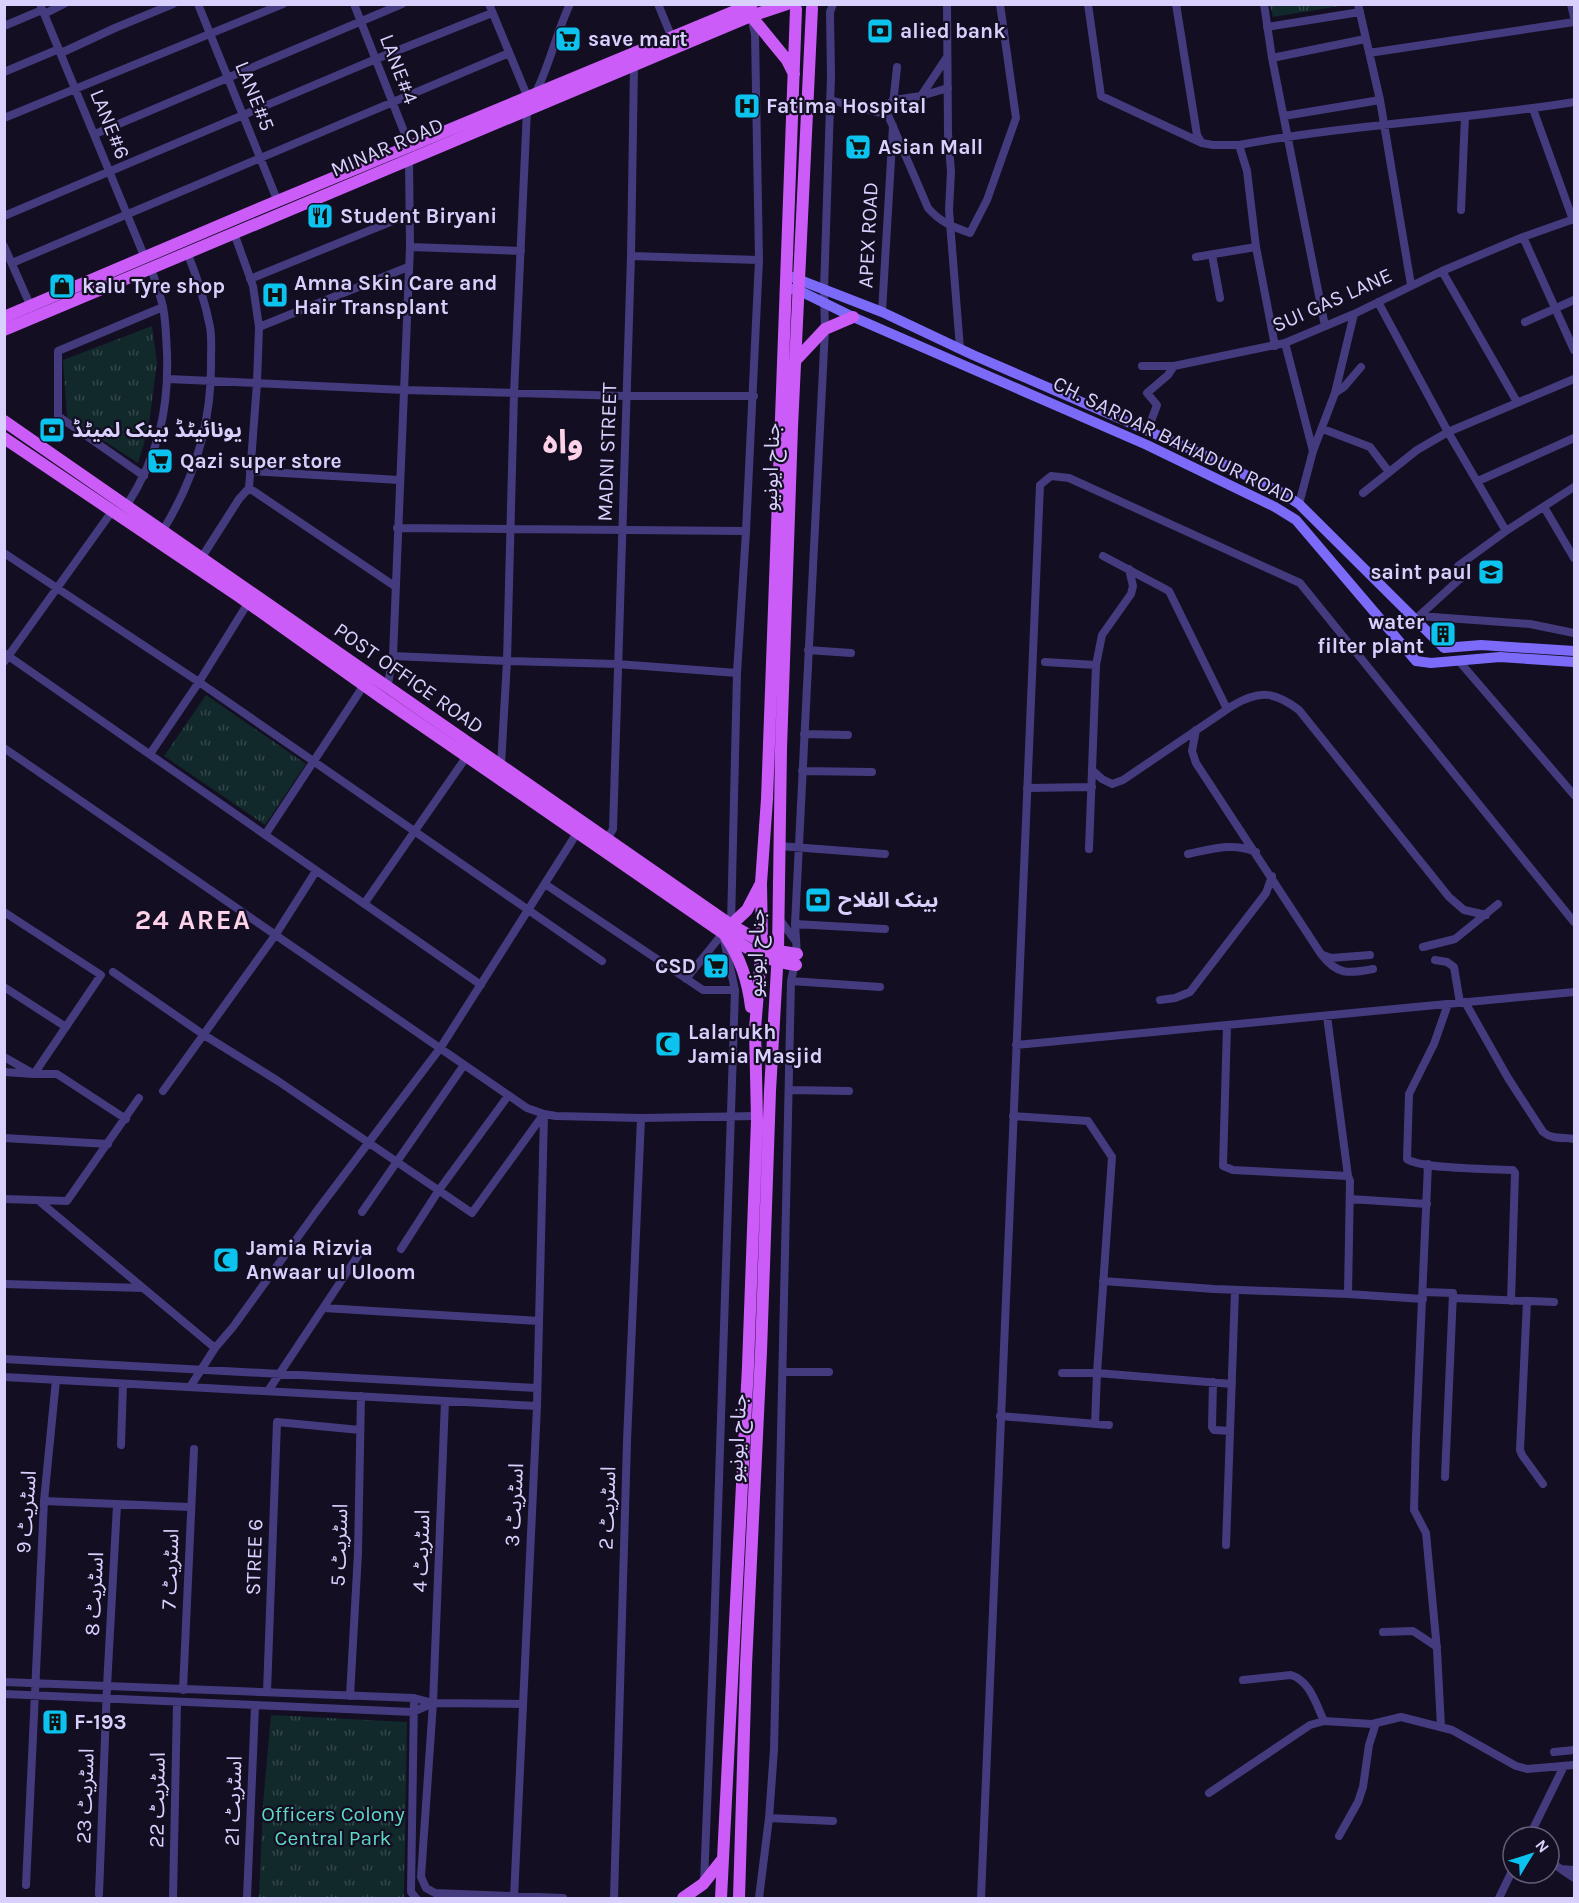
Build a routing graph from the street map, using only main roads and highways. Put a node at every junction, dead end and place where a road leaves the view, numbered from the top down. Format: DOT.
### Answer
graph roads {
  1 [pos="790,6"];
  2 [pos="816,6"];
  3 [pos="752,10"];
  4 [pos="795,75"];
  5 [pos="530,101"];
  6 [pos="410,153"];
  7 [pos="246,221"];
  8 [pos="148,263"];
  9 [pos="792,283"];
  10 [pos="4,317"];
  11 [pos="853,317"];
  12 [pos="4,330"];
  13 [pos="970,360"];
  14 [pos="795,361"];
  15 [pos="4,421"];
  16 [pos="6,444"];
  17 [pos="245,596"];
  18 [pos="1444,648"];
  19 [pos="1575,651"];
  20 [pos="1458,660"];
  21 [pos="1575,662"];
  22 [pos="385,693"];
  23 [pos="604,844"];
  24 [pos="761,883"];
  25 [pos="727,929"];
  26 [pos="762,942"];
  27 [pos="761,957"];
  28 [pos="777,957"];
  29 [pos="796,960"];
  30 [pos="755,1029"];
  31 [pos="723,1859"];
  32 [pos="683,1899"];
  33 [pos="721,1899"];
  34 [pos="739,1899"];
  1 -- 2 [label="main road, MINAR ROAD"];
  1 -- 3 [label="main road, MINAR ROAD"];
  1 -- 4 [label="main road, جناح ایونیو"];
  2 -- 9 [label="main road, جناح ایونیو"];
  3 -- 4 [label="main road"];
  3 -- 5 [label="main road, MINAR ROAD"];
  3 -- 5 [label="main road, MINAR ROAD"];
  4 -- 9 [label="main road, جناح ایونیو"];
  5 -- 6 [label="main road, MINAR ROAD"];
  6 -- 7 [label="main road, MINAR ROAD"];
  6 -- 7 [label="main road, MINAR ROAD"];
  7 -- 8 [label="main road, MINAR ROAD"];
  7 -- 8 [label="main road, MINAR ROAD"];
  8 -- 10 [label="main road, MINAR ROAD"];
  8 -- 12 [label="main road, MINAR ROAD"];
  9 -- 11 [label="main road, CH. SARDAR BAHADUR ROAD"];
  9 -- 13 [label="main road, CH. SARDAR BAHADUR ROAD"];
  9 -- 14 [label="main road, جناح ایونیو"];
  9 -- 24 [label="main road, جناح ایونیو"];
  11 -- 13 [label="main road, CH. SARDAR BAHADUR ROAD"];
  11 -- 14 [label="main road"];
  13 -- 18 [label="main road, CH. SARDAR BAHADUR ROAD"];
  13 -- 20 [label="main road, CH. SARDAR BAHADUR ROAD"];
  14 -- 28 [label="main road, جناح ایونیو"];
  15 -- 17 [label="main road, POST OFFICE ROAD"];
  16 -- 17 [label="main road, POST OFFICE ROAD"];
  17 -- 22 [label="main road, POST OFFICE ROAD"];
  17 -- 22 [label="main road, POST OFFICE ROAD"];
  18 -- 19 [label="main road"];
  18 -- 20 [label="main road, CH. SARDAR BAHADUR ROAD"];
  20 -- 21 [label="main road, CH. SARDAR BAHADUR ROAD"];
  22 -- 23 [label="main road, POST OFFICE ROAD"];
  22 -- 23 [label="main road, POST OFFICE ROAD"];
  23 -- 25 [label="main road, POST OFFICE ROAD"];
  24 -- 25 [label="main road"];
  24 -- 26 [label="main road, جناح ایونیو"];
  25 -- 26 [label="main road, POST OFFICE ROAD"];
  25 -- 27 [label="main road, POST OFFICE ROAD"];
  25 -- 30 [label="main road"];
  26 -- 27 [label="main road, جناح ایونیو"];
  26 -- 28 [label="main road, POST OFFICE ROAD"];
  27 -- 28 [label="main road, POST OFFICE ROAD"];
  27 -- 30 [label="main road, جناح ایونیو"];
  28 -- 29 [label="main road, POST OFFICE ROAD"];
  28 -- 34 [label="main road, جناح ایونیو"];
  30 -- 31 [label="main road, جناح ایونیو"];
  31 -- 32 [label="main road"];
  31 -- 33 [label="main road, جناح ایونیو"];
}
